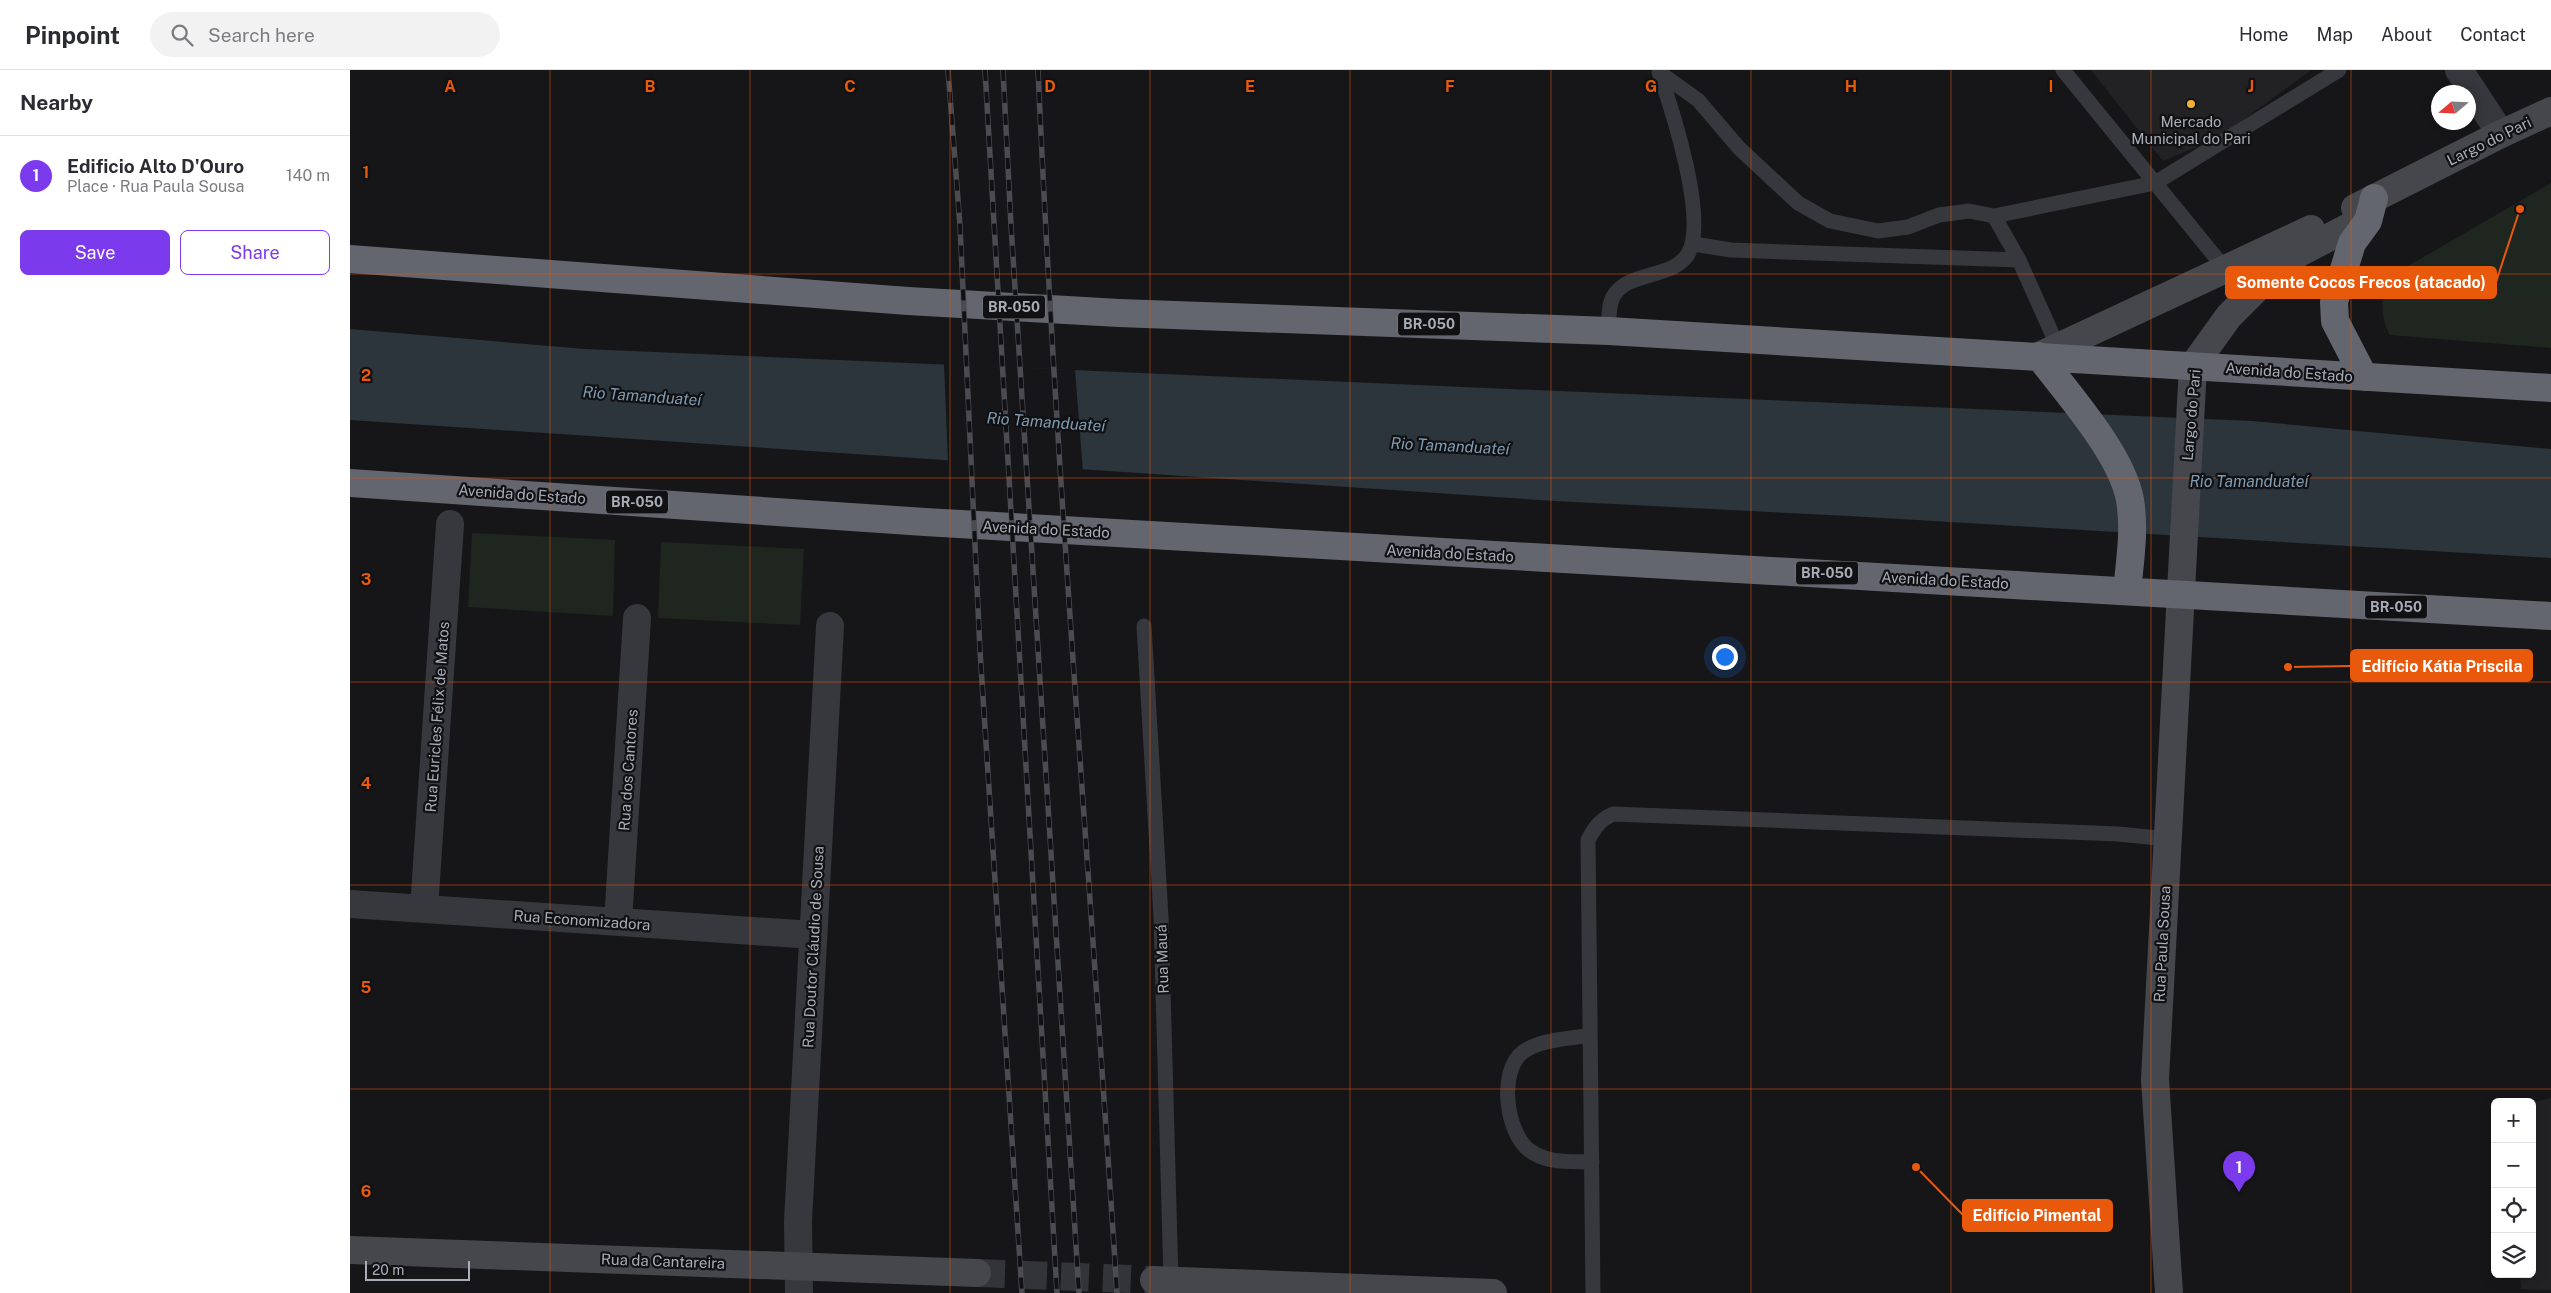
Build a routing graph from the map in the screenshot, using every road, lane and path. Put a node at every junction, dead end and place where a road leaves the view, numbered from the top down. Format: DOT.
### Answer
graph roads {
  1 [pos="2063,70"];
  2 [pos="2339,70"];
  3 [pos="2459,70"];
  4 [pos="1659,72"];
  5 [pos="2551,111"];
  6 [pos="2501,134"];
  7 [pos="2155,183"];
  8 [pos="2374,198"];
  9 [pos="1994,216"];
  10 [pos="1692,244"];
  11 [pos="350,259"];
  12 [pos="2018,260"];
  13 [pos="2226,270"];
  14 [pos="1609,331"];
  15 [pos="2048,352"];
  16 [pos="2193,366"];
  17 [pos="2364,377"];
  18 [pos="2551,388"];
  19 [pos="350,483"];
  20 [pos="450,524"];
  21 [pos="2129,578"];
  22 [pos="2180,594"];
  23 [pos="2551,616"];
  24 [pos="637,618"];
  25 [pos="830,626"];
  26 [pos="1144,626"];
  27 [pos="2168,839"];
  28 [pos="350,904"];
  29 [pos="424,909"];
  30 [pos="618,922"];
  31 [pos="813,935"];
  32 [pos="1590,1035"];
  33 [pos="1592,1162"];
  34 [pos="350,1250"];
  35 [pos="977,1273"];
  36 [pos="799,1280"];
  37 [pos="1166,1284"];
  38 [pos="1493,1293"];
  39 [pos="1593,1293"];
  40 [pos="2169,1293"];
  1 -- 7 [label="lane"];
  2 -- 7 [label="lane"];
  3 -- 6 [label="street"];
  4 -- 9 [label="lane"];
  4 -- 10 [label="lane"];
  5 -- 6 [label="street, Largo do Pari"];
  6 -- 8 [label="street, Largo do Pari"];
  7 -- 9 [label="lane"];
  7 -- 13 [label="lane"];
  8 -- 13 [label="street, Largo do Pari"];
  8 -- 16 [label="street, Largo do Pari"];
  8 -- 17 [label="highway"];
  9 -- 12 [label="lane"];
  10 -- 12 [label="lane"];
  10 -- 14 [label="lane"];
  11 -- 14 [label="highway, Avenida do Estado / BR-050"];
  12 -- 15 [label="lane"];
  13 -- 15 [label="street, Largo do Pari"];
  14 -- 15 [label="highway, Avenida do Estado / BR-050"];
  15 -- 16 [label="highway, Avenida do Estado / BR-050"];
  15 -- 21 [label="highway"];
  16 -- 17 [label="highway, Avenida do Estado / BR-050"];
  16 -- 22 [label="street, Largo do Pari"];
  17 -- 18 [label="highway, Avenida do Estado / BR-050"];
  19 -- 21 [label="highway, Avenida do Estado / BR-050"];
  20 -- 29 [label="street, Rua Euricles Félix de Matos"];
  21 -- 22 [label="highway, Avenida do Estado / BR-050"];
  22 -- 23 [label="highway, Avenida do Estado / BR-050"];
  22 -- 27 [label="street, Rua Paula Sousa"];
  24 -- 30 [label="street, Rua dos Cantores"];
  25 -- 31 [label="street, Rua Doutor Cláudio de Sousa"];
  26 -- 37 [label="lane, Rua Mauá"];
  27 -- 32 [label="lane"];
  27 -- 40 [label="street, Rua Paula Sousa"];
  28 -- 29 [label="street, Rua Economizadora"];
  29 -- 30 [label="street, Rua Economizadora"];
  30 -- 31 [label="street, Rua Economizadora"];
  31 -- 36 [label="street, Rua Doutor Cláudio de Sousa"];
  32 -- 33 [label="lane"];
  32 -- 33 [label="lane"];
  33 -- 39 [label="lane"];
  34 -- 36 [label="street, Rua da Cantareira"];
  35 -- 36 [label="street, Rua da Cantareira"];
  37 -- 38 [label="street"];
}
